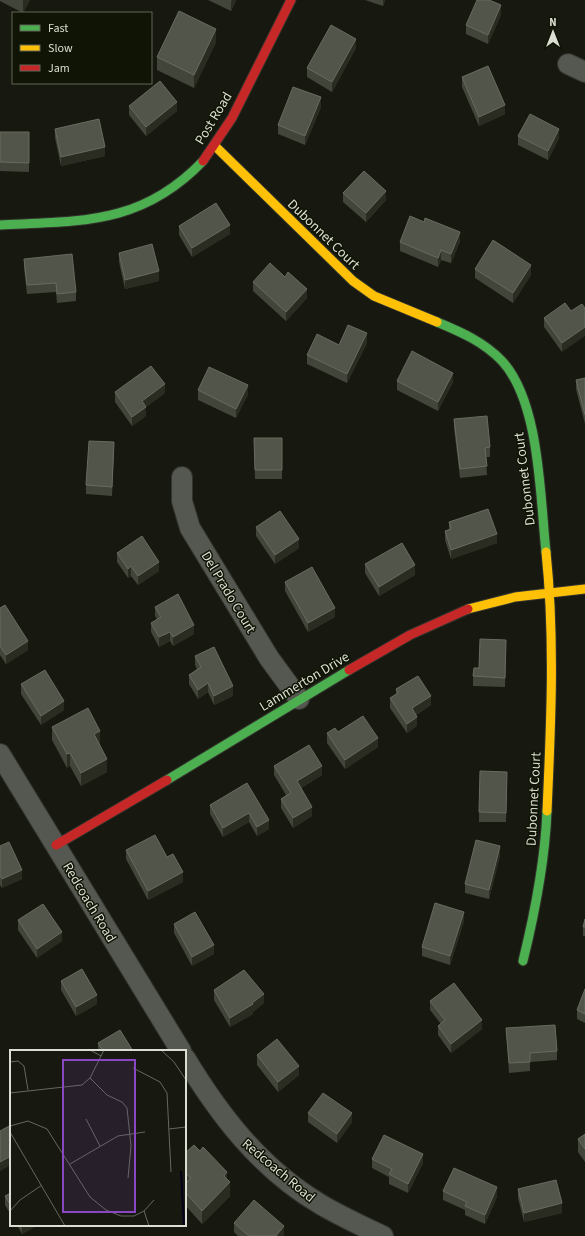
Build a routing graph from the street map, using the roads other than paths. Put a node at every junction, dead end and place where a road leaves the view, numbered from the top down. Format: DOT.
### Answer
graph roads {
  1 [pos="291,0"];
  2 [pos="215,146"];
  3 [pos="0,225"];
  4 [pos="182,477"];
  5 [pos="585,589"];
  6 [pos="550,592"];
  7 [pos="299,699"];
  8 [pos="0,754"];
  9 [pos="56,845"];
  10 [pos="523,961"];
  11 [pos="180,1050"];
  12 [pos="186,1060"];
  13 [pos="383,1236"];
  1 -- 2 [label="street, Post Road"];
  2 -- 3 [label="street, Post Road"];
  2 -- 6 [label="street, Dubonnet Court"];
  4 -- 7 [label="street, Del Prado Court"];
  5 -- 6 [label="street, Lammerton Drive"];
  6 -- 7 [label="street, Lammerton Drive"];
  6 -- 10 [label="street, Dubonnet Court"];
  7 -- 9 [label="street, Lammerton Drive"];
  8 -- 9 [label="street, Redcoach Road"];
  9 -- 11 [label="street, Redcoach Road"];
  12 -- 13 [label="street, Redcoach Road"];
}
